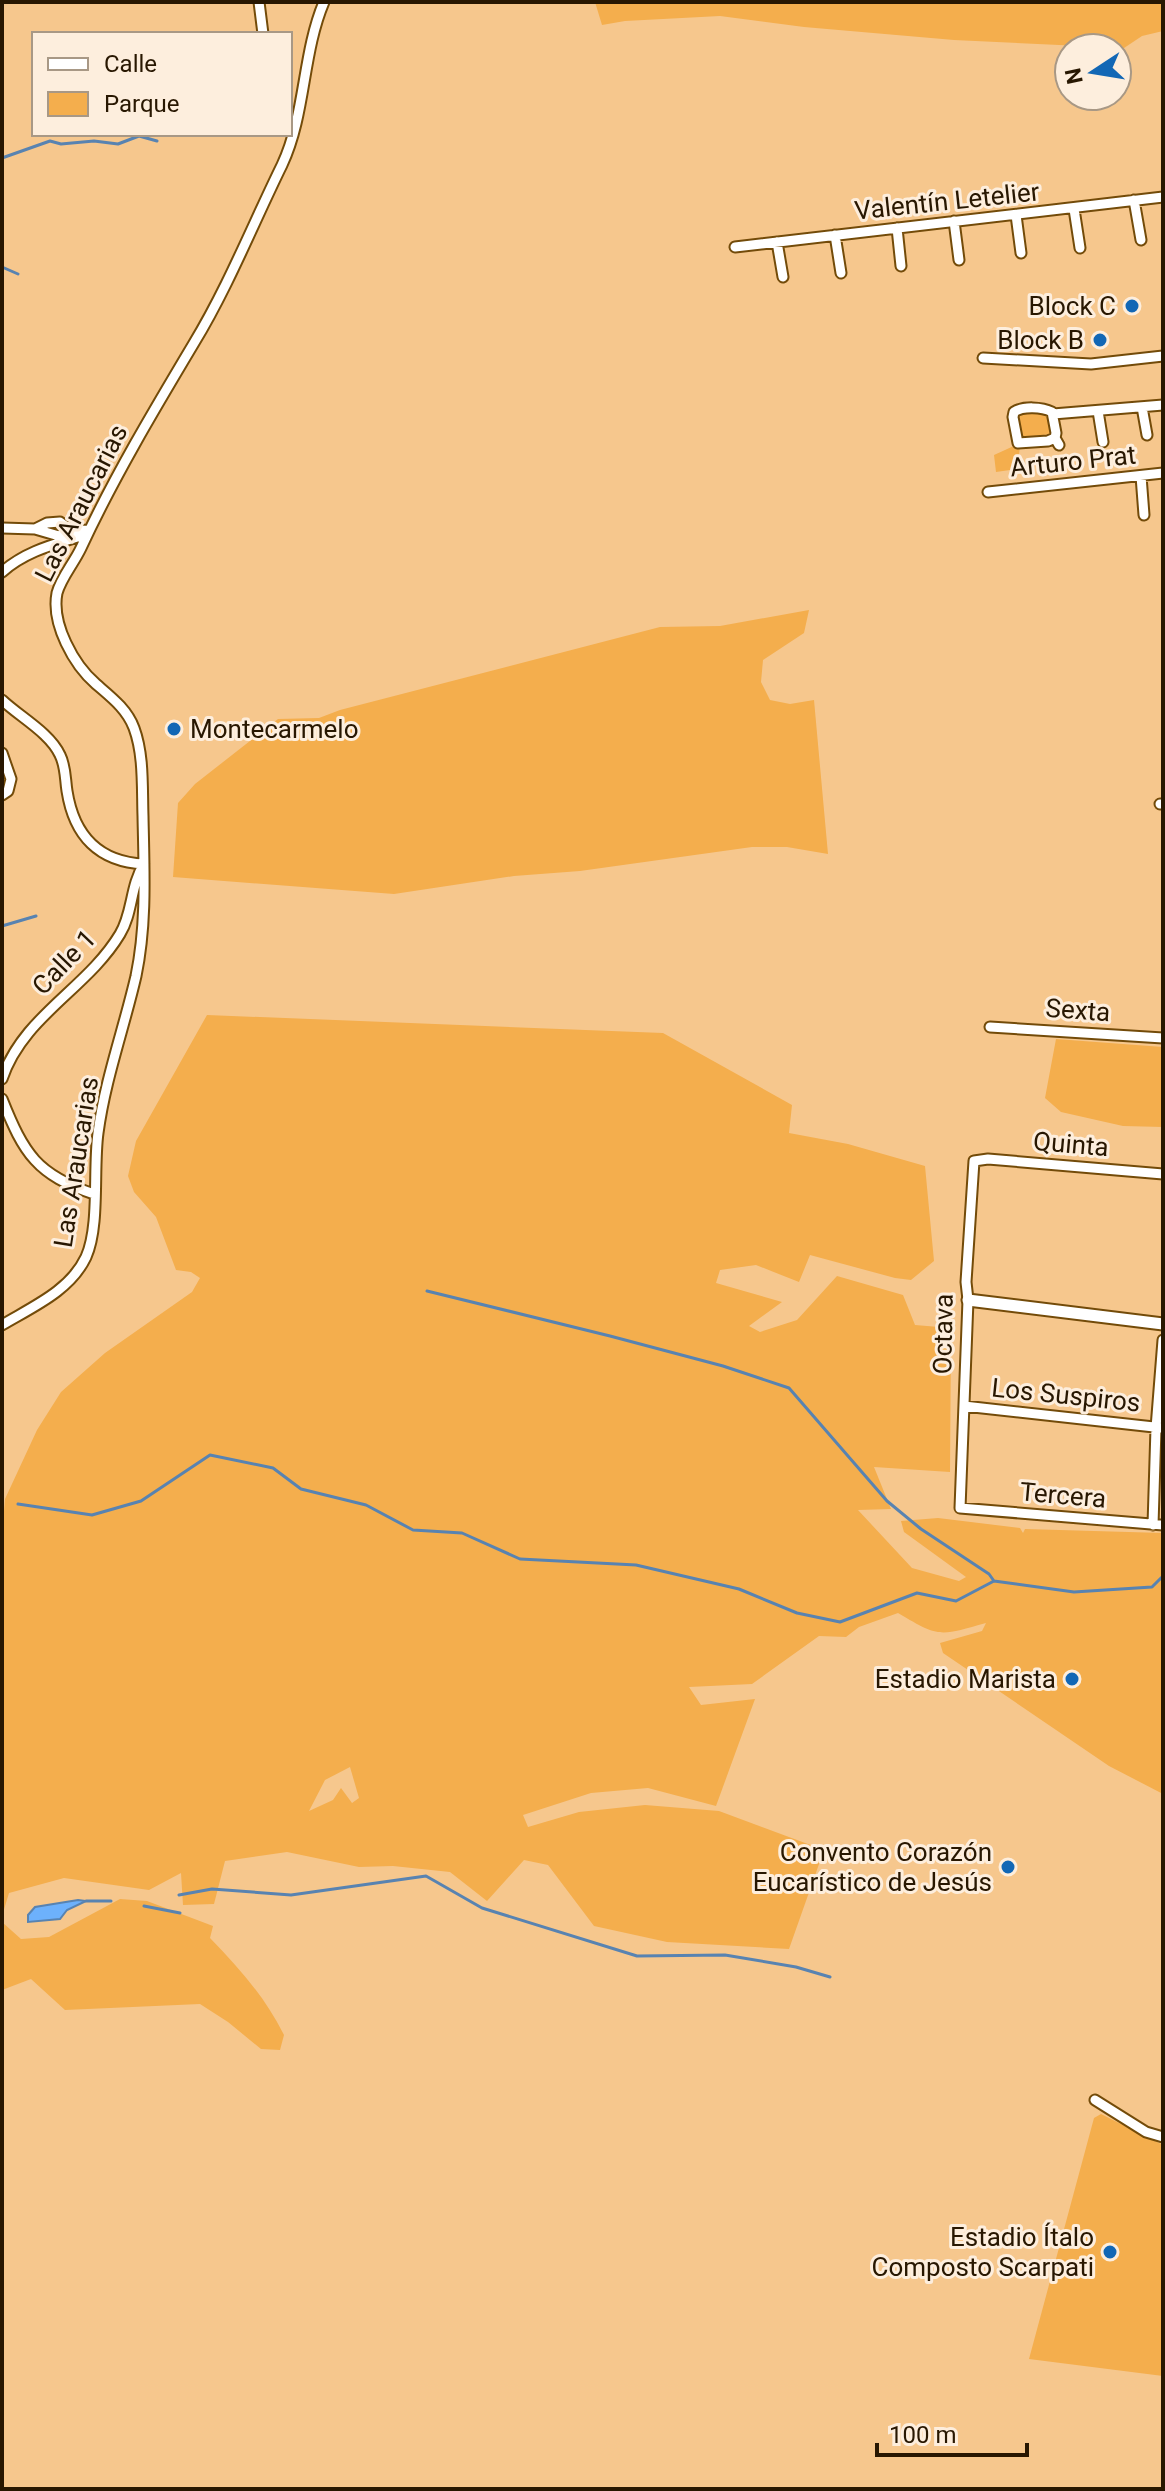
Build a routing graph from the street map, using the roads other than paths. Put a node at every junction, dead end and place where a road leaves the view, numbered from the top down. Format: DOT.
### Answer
graph roads {
  1 [pos="259,2"];
  2 [pos="324,2"];
  3 [pos="263,32"];
  4 [pos="292,122"];
  5 [pos="289,136"];
  6 [pos="1163,197"];
  7 [pos="1134,200"];
  8 [pos="1074,209"];
  9 [pos="1016,215"];
  10 [pos="954,221"];
  11 [pos="897,228"];
  12 [pos="835,235"];
  13 [pos="1141,240"];
  14 [pos="777,242"];
  15 [pos="735,247"];
  16 [pos="1080,248"];
  17 [pos="1021,253"];
  18 [pos="959,260"];
  19 [pos="901,266"];
  20 [pos="841,273"];
  21 [pos="783,277"];
  22 [pos="1163,356"];
  23 [pos="983,358"];
  24 [pos="1163,405"];
  25 [pos="1142,407"];
  26 [pos="1098,411"];
  27 [pos="1053,414"];
  28 [pos="1147,435"];
  29 [pos="1103,442"];
  30 [pos="1163,473"];
  31 [pos="1141,476"];
  32 [pos="988,492"];
  33 [pos="1144,515"];
  34 [pos="2,528"];
  35 [pos="88,532"];
  36 [pos="2,572"];
  37 [pos="2,700"];
  38 [pos="2,753"];
  39 [pos="2,795"];
  40 [pos="144,864"];
  41 [pos="990,1027"];
  42 [pos="1163,1038"];
  43 [pos="2,1079"];
  44 [pos="2,1099"];
  45 [pos="974,1161"];
  46 [pos="1163,1174"];
  47 [pos="94,1194"];
  48 [pos="968,1300"];
  49 [pos="1163,1324"];
  50 [pos="2,1325"];
  51 [pos="1163,1340"];
  52 [pos="964,1406"];
  53 [pos="1160,1428"];
  54 [pos="960,1508"];
  55 [pos="1158,1525"];
  56 [pos="1095,2100"];
  57 [pos="1163,2137"];
  1 -- 3 [label="street"];
  2 -- 4 [label="street, Las Araucarias"];
  5 -- 35 [label="street, Las Araucarias"];
  6 -- 7 [label="street, Valentín Letelier"];
  7 -- 8 [label="street, Valentín Letelier"];
  7 -- 13 [label="street"];
  8 -- 9 [label="street, Valentín Letelier"];
  8 -- 16 [label="street"];
  9 -- 10 [label="street, Valentín Letelier"];
  9 -- 17 [label="street"];
  10 -- 11 [label="street, Valentín Letelier"];
  10 -- 18 [label="street"];
  11 -- 12 [label="street, Valentín Letelier"];
  11 -- 19 [label="street"];
  12 -- 14 [label="street, Valentín Letelier"];
  12 -- 20 [label="street"];
  14 -- 15 [label="street, Valentín Letelier"];
  14 -- 21 [label="street"];
  22 -- 23 [label="street"];
  24 -- 25 [label="street"];
  25 -- 26 [label="street"];
  25 -- 28 [label="street"];
  26 -- 27 [label="street"];
  26 -- 29 [label="street"];
  27 -- 27 [label="street"];
  30 -- 31 [label="street, Arturo Prat"];
  31 -- 32 [label="street, Arturo Prat"];
  31 -- 33 [label="street"];
  34 -- 35 [label="street"];
  35 -- 36 [label="street"];
  35 -- 40 [label="street, Las Araucarias"];
  37 -- 40 [label="street"];
  38 -- 39 [label="street"];
  40 -- 43 [label="street, Calle 1"];
  40 -- 47 [label="street, Las Araucarias"];
  41 -- 42 [label="street, Sexta"];
  44 -- 47 [label="street"];
  45 -- 46 [label="street, Quinta"];
  45 -- 48 [label="street, Octava"];
  47 -- 50 [label="street, Las Araucarias"];
  48 -- 49 [label="street"];
  48 -- 52 [label="street, Octava"];
  51 -- 53 [label="street"];
  52 -- 53 [label="street, Los Suspiros"];
  52 -- 54 [label="street, Octava"];
  53 -- 55 [label="street"];
  54 -- 55 [label="street, Tercera"];
  56 -- 57 [label="street"];
}
